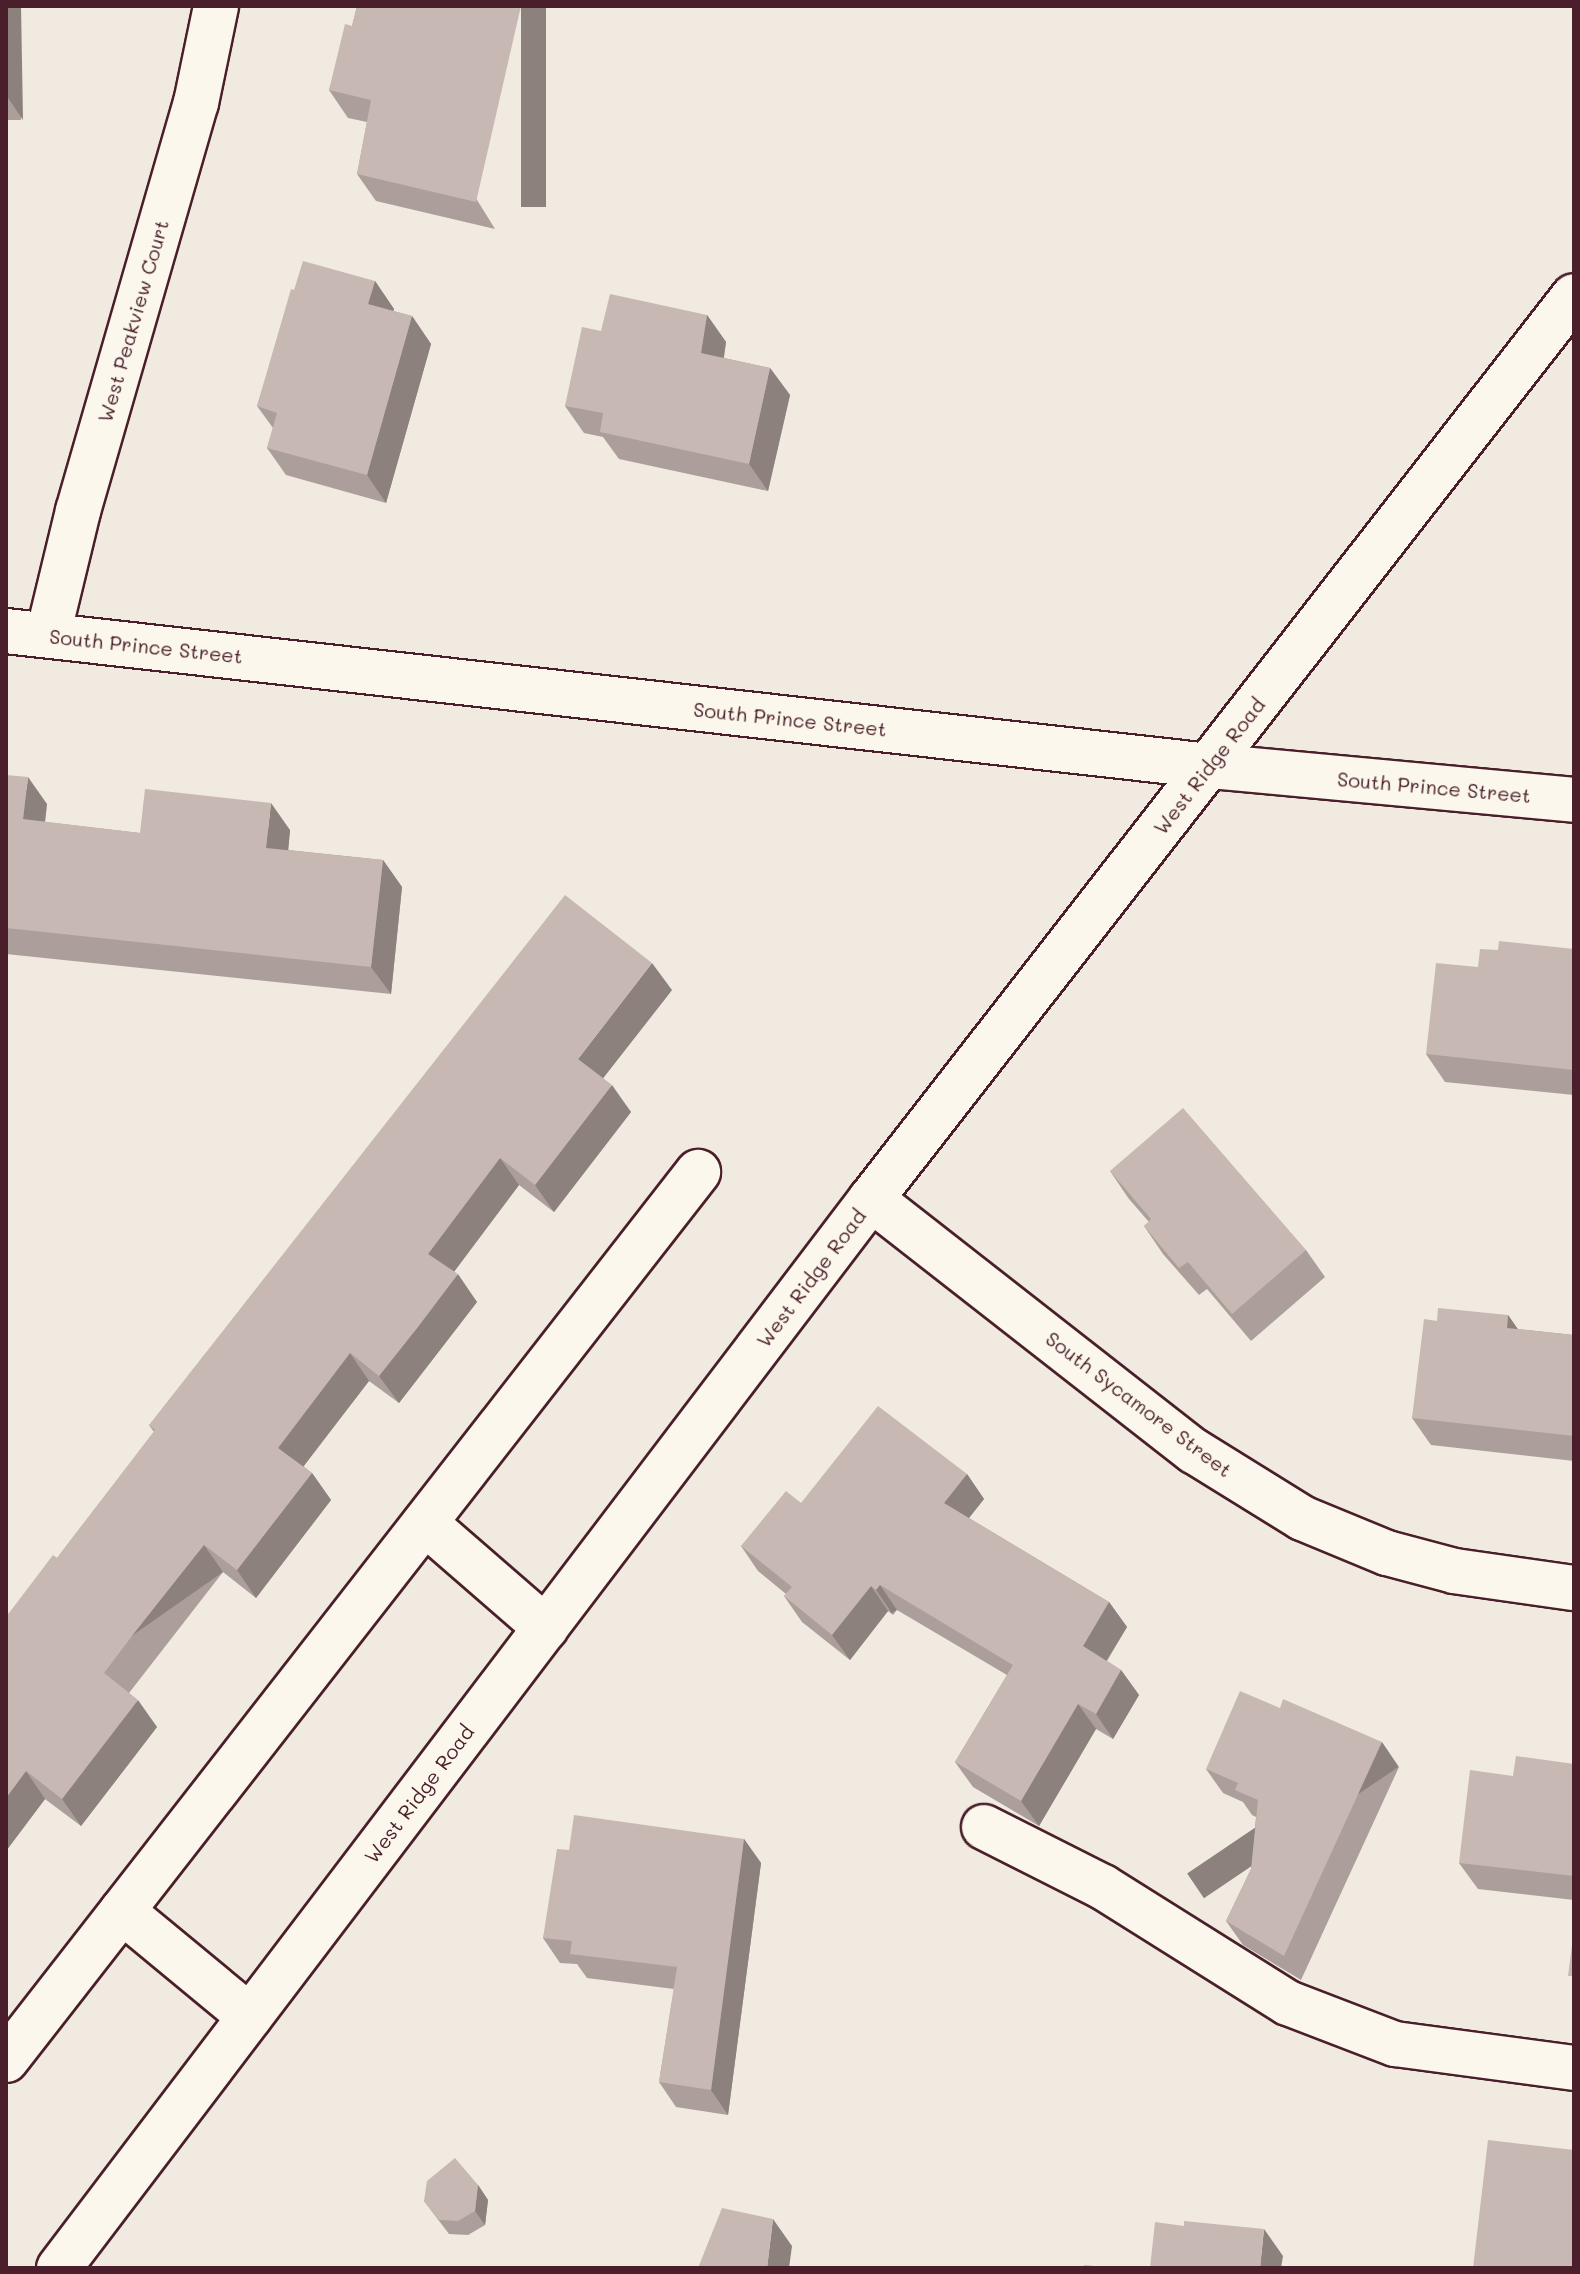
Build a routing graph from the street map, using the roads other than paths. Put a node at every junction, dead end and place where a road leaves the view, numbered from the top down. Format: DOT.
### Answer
graph roads {
  1 [pos="216,6"];
  2 [pos="1574,296"];
  3 [pos="27,633"];
  4 [pos="1209,766"];
  5 [pos="1574,800"];
  6 [pos="698,1172"];
  7 [pos="871,1199"];
  8 [pos="425,1523"];
  9 [pos="1574,1588"];
  10 [pos="546,1628"];
  11 [pos="984,1827"];
  12 [pos="122,1911"];
  13 [pos="250,2017"];
  14 [pos="6,2060"];
  15 [pos="1574,2068"];
  16 [pos="59,2268"];
  1 -- 3 [label="street, West Peakview Court"];
  2 -- 4 [label="street, West Ridge Road"];
  3 -- 4 [label="street, South Prince Street"];
  4 -- 5 [label="street, South Prince Street"];
  4 -- 7 [label="street, West Ridge Road"];
  6 -- 8 [label="street"];
  7 -- 9 [label="street, South Sycamore Street"];
  7 -- 10 [label="street, West Ridge Road"];
  8 -- 10 [label="street"];
  8 -- 12 [label="street"];
  10 -- 13 [label="street, West Ridge Road"];
  11 -- 15 [label="street"];
  12 -- 13 [label="street"];
  12 -- 14 [label="street"];
  13 -- 16 [label="street, West Ridge Road"];
}
